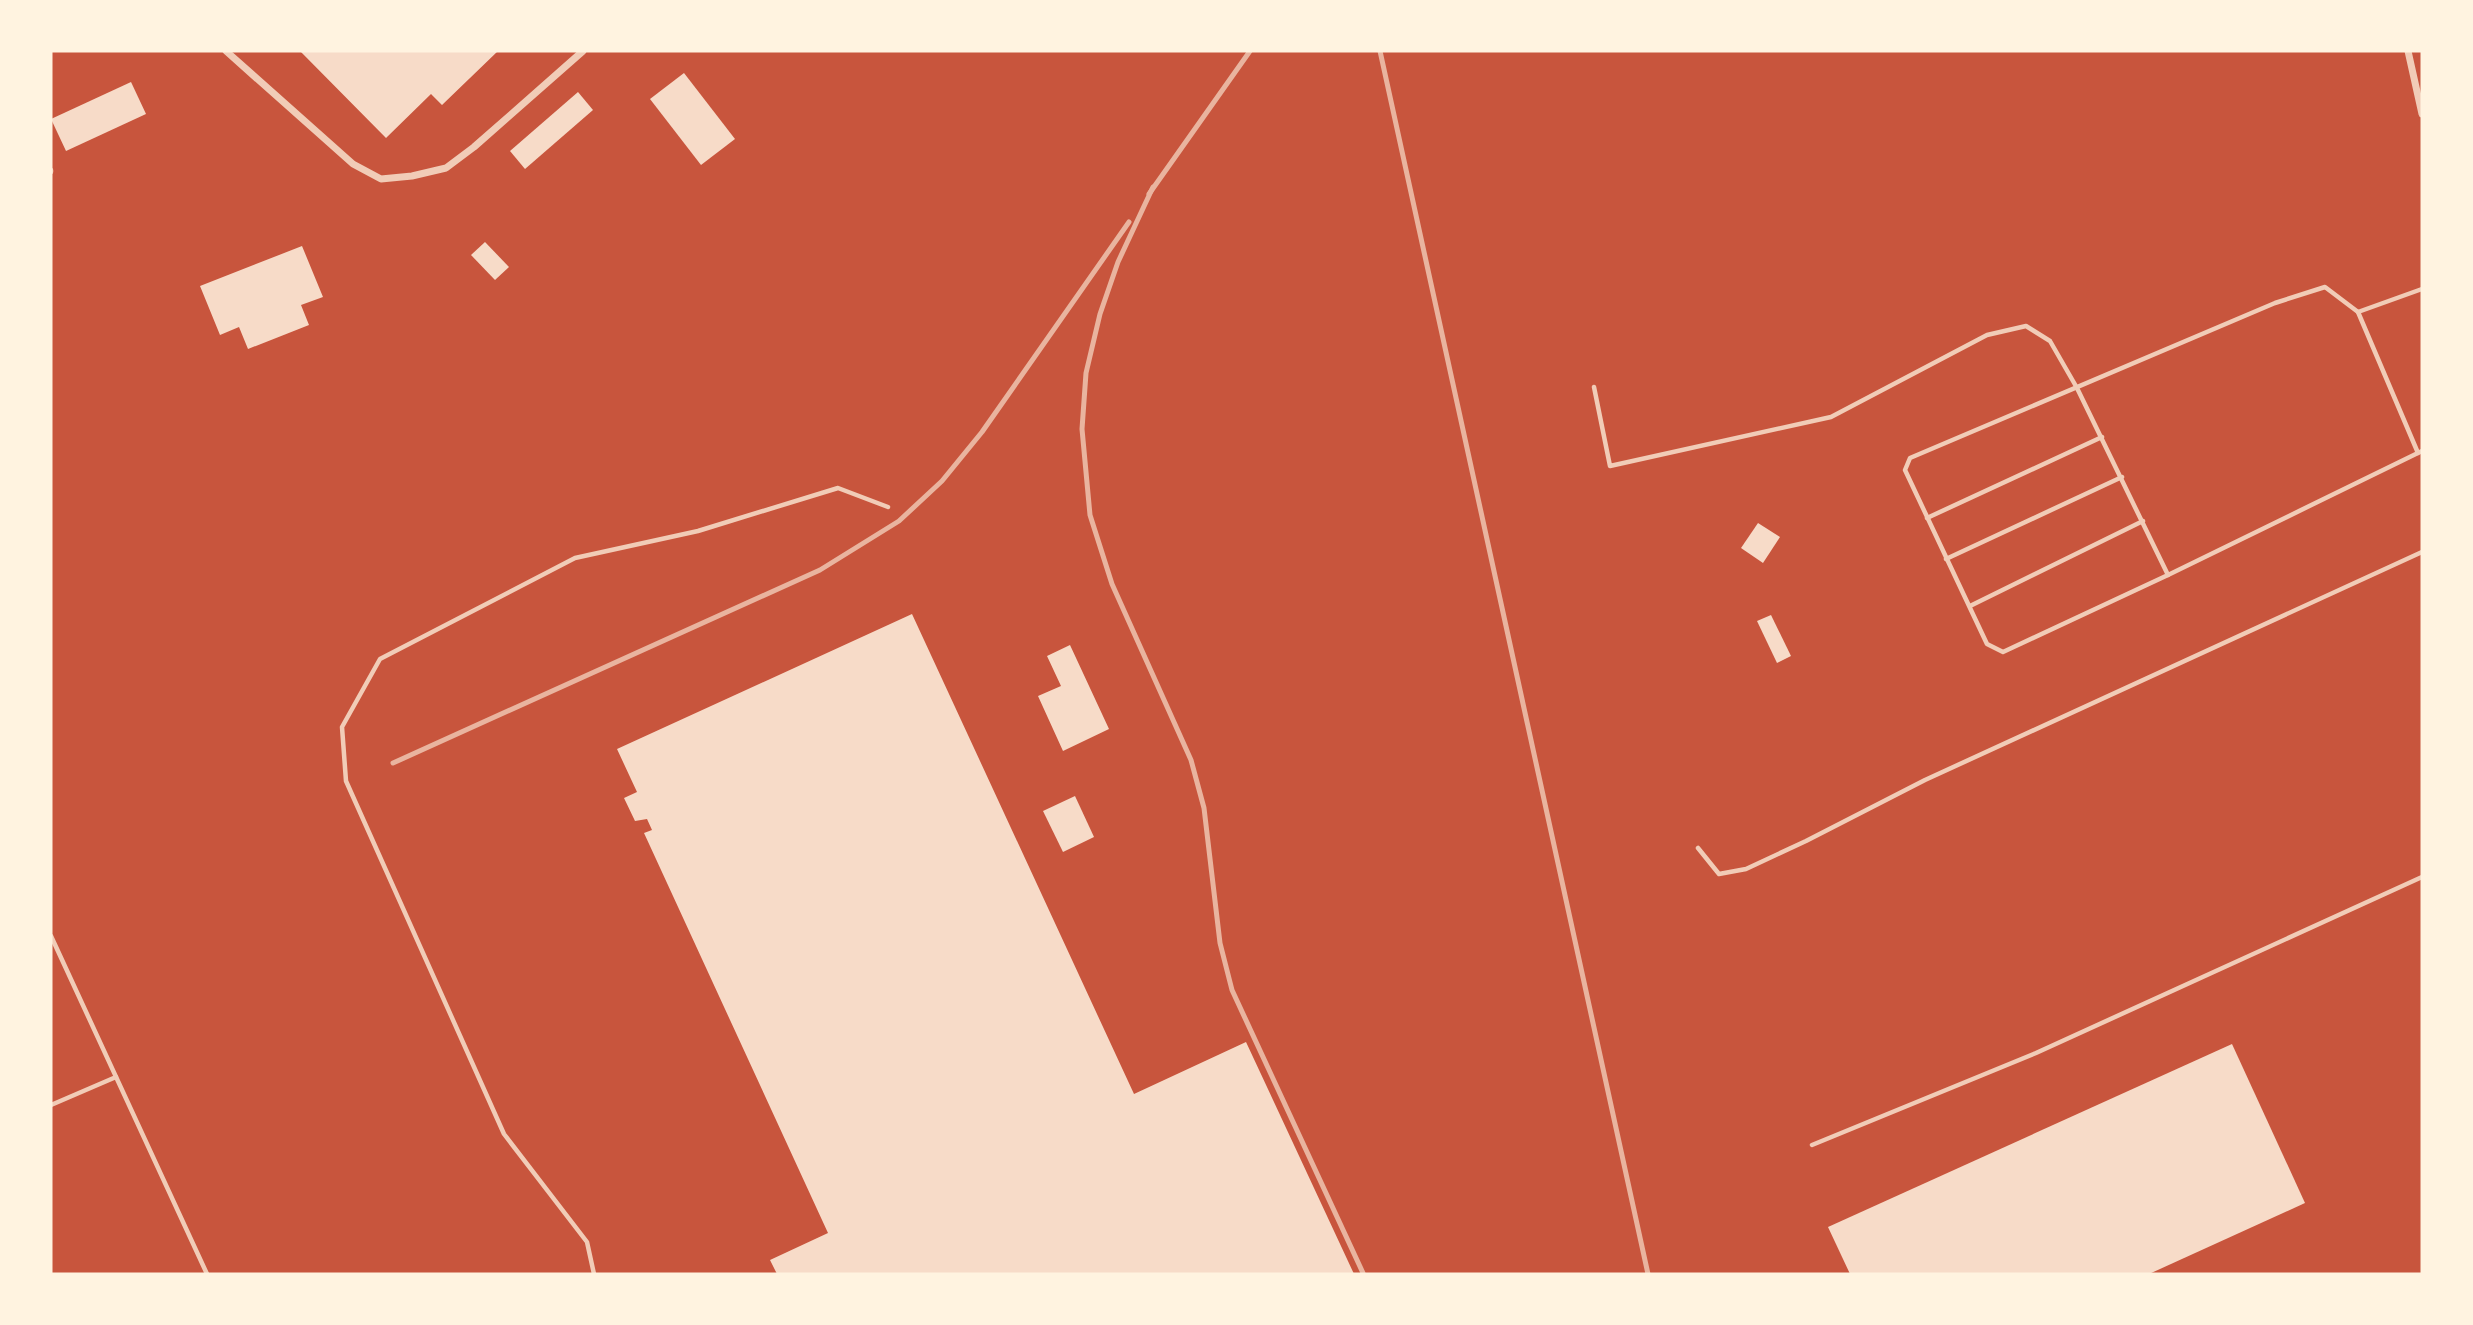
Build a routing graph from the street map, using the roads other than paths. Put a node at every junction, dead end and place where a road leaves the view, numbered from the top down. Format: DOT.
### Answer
graph roads {
  1 [pos="226,51"];
  2 [pos="583,51"];
  3 [pos="2408,51"];
  4 [pos="2422,114"];
  5 [pos="2422,289"];
  6 [pos="2358,312"];
  7 [pos="1594,387"];
  8 [pos="2077,388"];
  9 [pos="2102,437"];
  10 [pos="2420,452"];
  11 [pos="2122,477"];
  12 [pos="888,507"];
  13 [pos="1927,518"];
  14 [pos="2143,521"];
  15 [pos="2422,552"];
  16 [pos="1946,559"];
  17 [pos="2168,575"];
  18 [pos="1970,606"];
  19 [pos="1698,848"];
  20 [pos="2422,877"];
  21 [pos="51,936"];
  22 [pos="116,1077"];
  23 [pos="51,1105"];
  24 [pos="1812,1145"];
  25 [pos="207,1274"];
  26 [pos="594,1274"];
  1 -- 2 [label="street"];
  3 -- 4 [label="street"];
  5 -- 6 [label="lane"];
  6 -- 8 [label="lane"];
  6 -- 10 [label="lane"];
  7 -- 8 [label="lane"];
  8 -- 9 [label="lane"];
  8 -- 13 [label="lane"];
  9 -- 11 [label="lane"];
  9 -- 13 [label="lane"];
  10 -- 17 [label="lane"];
  11 -- 14 [label="lane"];
  11 -- 16 [label="lane"];
  12 -- 26 [label="lane"];
  13 -- 16 [label="lane"];
  14 -- 17 [label="lane"];
  14 -- 18 [label="lane"];
  15 -- 19 [label="lane"];
  16 -- 18 [label="lane"];
  17 -- 18 [label="lane"];
  20 -- 24 [label="lane"];
  21 -- 22 [label="lane"];
  22 -- 23 [label="lane"];
  22 -- 25 [label="lane"];
}
